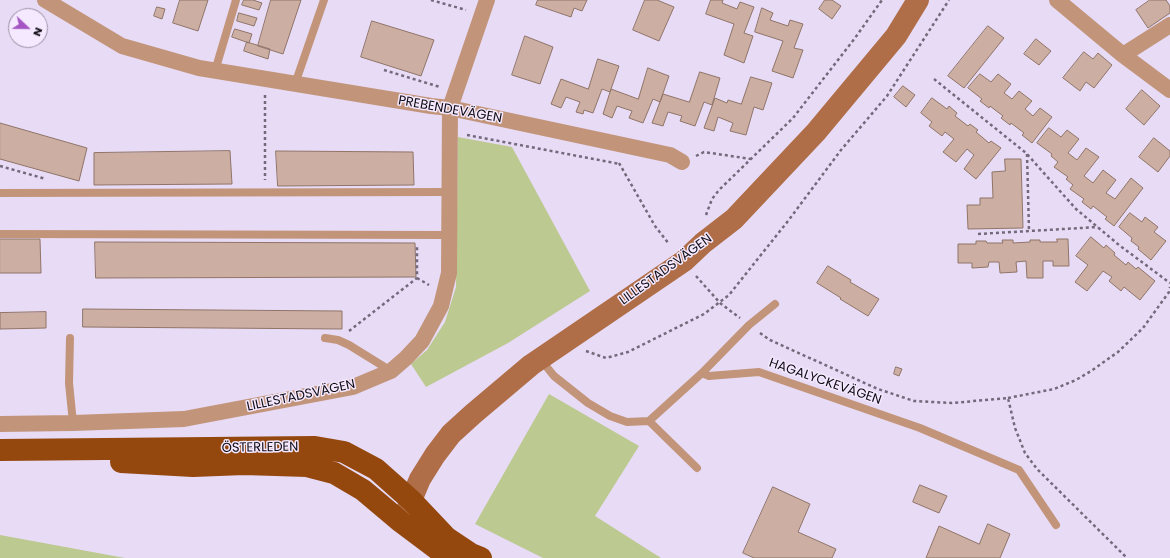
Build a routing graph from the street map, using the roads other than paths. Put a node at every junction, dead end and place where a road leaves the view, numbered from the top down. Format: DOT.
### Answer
graph roads {
  1 [pos="45,0"];
  2 [pos="236,0"];
  3 [pos="324,0"];
  4 [pos="918,0"];
  5 [pos="1057,0"];
  6 [pos="485,8"];
  7 [pos="1170,25"];
  8 [pos="1123,55"];
  9 [pos="215,71"];
  10 [pos="295,84"];
  11 [pos="1170,90"];
  12 [pos="450,108"];
  13 [pos="682,162"];
  14 [pos="450,192"];
  15 [pos="0,193"];
  16 [pos="0,234"];
  17 [pos="449,235"];
  18 [pos="775,304"];
  19 [pos="70,338"];
  20 [pos="326,338"];
  21 [pos="541,359"];
  22 [pos="391,370"];
  23 [pos="702,373"];
  24 [pos="649,421"];
  25 [pos="74,423"];
  26 [pos="0,424"];
  27 [pos="0,450"];
  28 [pos="0,460"];
  29 [pos="697,468"];
  30 [pos="412,501"];
  31 [pos="401,522"];
  32 [pos="1056,524"];
  33 [pos="453,558"];
  34 [pos="481,558"];
  1 -- 9 [label="street, PREBENDEVÄGEN"];
  2 -- 9 [label="lane"];
  3 -- 10 [label="lane"];
  4 -- 21 [label="main road, LILLESTADSVÄGEN"];
  5 -- 8 [label="street"];
  6 -- 12 [label="street"];
  7 -- 8 [label="street"];
  8 -- 11 [label="street"];
  9 -- 10 [label="street, PREBENDEVÄGEN"];
  10 -- 12 [label="street, PREBENDEVÄGEN"];
  12 -- 13 [label="street, PREBENDEVÄGEN"];
  12 -- 14 [label="street, LILLESTADSVÄGEN"];
  14 -- 15 [label="lane"];
  14 -- 17 [label="street, LILLESTADSVÄGEN"];
  16 -- 17 [label="lane"];
  17 -- 22 [label="street, LILLESTADSVÄGEN"];
  18 -- 23 [label="lane"];
  19 -- 25 [label="lane"];
  20 -- 22 [label="lane"];
  21 -- 24 [label="lane"];
  21 -- 30 [label="main road, LILLESTADSVÄGEN"];
  22 -- 25 [label="street, LILLESTADSVÄGEN"];
  23 -- 24 [label="lane"];
  23 -- 32 [label="lane, HAGALYCKEVÄGEN"];
  24 -- 29 [label="lane"];
  25 -- 26 [label="street, LILLESTADSVÄGEN"];
  27 -- 30 [label="highway, ÖSTERLEDEN"];
  28 -- 31 [label="highway, ÖSTERLEDEN"];
  30 -- 31 [label="main road, LILLESTADSVÄGEN"];
  30 -- 34 [label="highway, ÖSTERLEDEN"];
  31 -- 33 [label="highway, ÖSTERLEDEN"];
}
